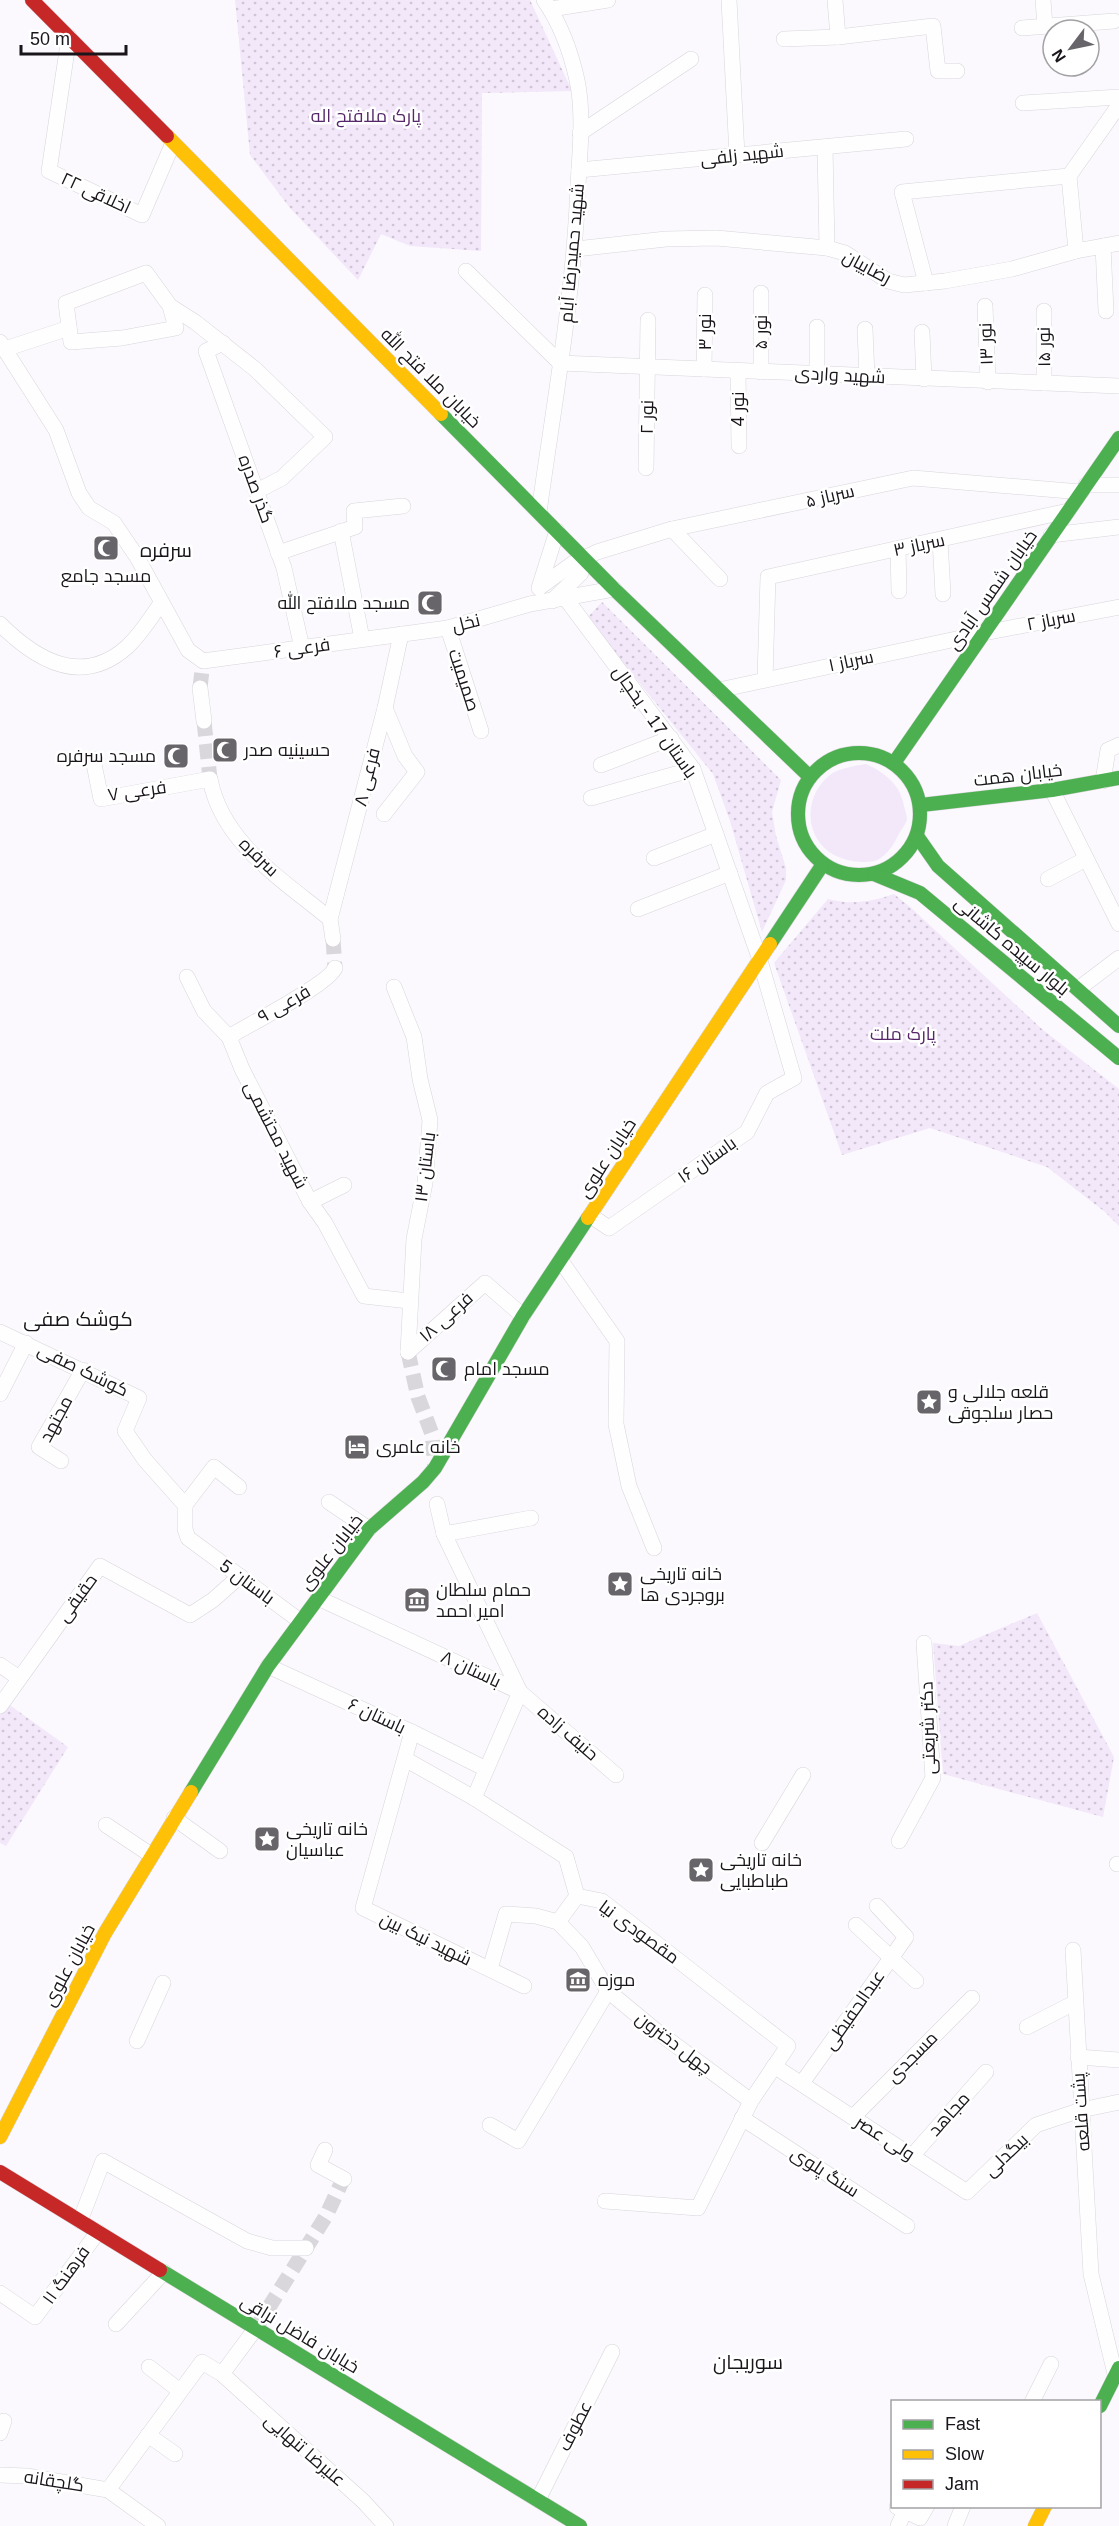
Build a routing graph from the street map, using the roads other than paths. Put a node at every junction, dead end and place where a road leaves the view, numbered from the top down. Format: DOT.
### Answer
graph roads {
  1 [pos="32,0"];
  2 [pos="608,0"];
  3 [pos="729,0"];
  4 [pos="835,0"];
  5 [pos="1043,0"];
  6 [pos="547,5"];
  7 [pos="1044,18"];
  8 [pos="1114,21"];
  9 [pos="1101,22"];
  10 [pos="1041,26"];
  11 [pos="1022,28"];
  12 [pos="69,37"];
  13 [pos="838,38"];
  14 [pos="784,39"];
  15 [pos="691,59"];
  16 [pos="957,71"];
  17 [pos="1119,97"];
  18 [pos="1023,103"];
  19 [pos="1119,105"];
  20 [pos="580,133"];
  21 [pos="906,139"];
  22 [pos="173,143"];
  23 [pos="825,147"];
  24 [pos="737,155"];
  25 [pos="579,170"];
  26 [pos="1070,176"];
  27 [pos="1119,243"];
  28 [pos="1103,246"];
  29 [pos="827,248"];
  30 [pos="576,249"];
  31 [pos="1076,251"];
  32 [pos="466,271"];
  33 [pos="926,284"];
  34 [pos="761,293"];
  35 [pos="705,295"];
  36 [pos="170,306"];
  37 [pos="985,306"];
  38 [pos="1044,311"];
  39 [pos="1106,311"];
  40 [pos="648,320"];
  41 [pos="817,327"];
  42 [pos="69,328"];
  43 [pos="865,329"];
  44 [pos="922,332"];
  45 [pos="223,343"];
  46 [pos="2,346"];
  47 [pos="560,363"];
  48 [pos="648,367"];
  49 [pos="704,369"];
  50 [pos="738,371"];
  51 [pos="760,372"];
  52 [pos="817,374"];
  53 [pos="867,376"];
  54 [pos="924,379"];
  55 [pos="988,382"];
  56 [pos="1044,384"];
  57 [pos="1119,386"];
  58 [pos="1119,438"];
  59 [pos="739,446"];
  60 [pos="646,468"];
  61 [pos="1119,485"];
  62 [pos="1084,489"];
  63 [pos="257,490"];
  64 [pos="403,506"];
  65 [pos="1068,511"];
  66 [pos="539,512"];
  67 [pos="1119,527"];
  68 [pos="672,530"];
  69 [pos="341,531"];
  70 [pos="557,531"];
  71 [pos="1052,535"];
  72 [pos="940,540"];
  73 [pos="898,549"];
  74 [pos="278,553"];
  75 [pos="584,559"];
  76 [pos="720,579"];
  77 [pos="540,587"];
  78 [pos="614,589"];
  79 [pos="899,591"];
  80 [pos="944,594"];
  81 [pos="559,600"];
  82 [pos="161,603"];
  83 [pos="530,604"];
  84 [pos="1119,607"];
  85 [pos="0,624"];
  86 [pos="448,628"];
  87 [pos="984,633"];
  88 [pos="401,634"];
  89 [pos="362,639"];
  90 [pos="302,648"];
  91 [pos="765,679"];
  92 [pos="200,688"];
  93 [pos="719,690"];
  94 [pos="385,708"];
  95 [pos="204,720"];
  96 [pos="481,731"];
  97 [pos="671,738"];
  98 [pos="1119,745"];
  99 [pos="93,759"];
  100 [pos="894,763"];
  101 [pos="601,765"];
  102 [pos="693,769"];
  103 [pos="810,777"];
  104 [pos="1119,778"];
  105 [pos="210,779"];
  106 [pos="1103,781"];
  107 [pos="1052,790"];
  108 [pos="591,798"];
  109 [pos="921,805"];
  110 [pos="384,814"];
  111 [pos="716,834"];
  112 [pos="917,836"];
  113 [pos="654,858"];
  114 [pos="1086,859"];
  115 [pos="823,864"];
  116 [pos="730,873"];
  117 [pos="874,874"];
  118 [pos="1048,879"];
  119 [pos="638,909"];
  120 [pos="330,919"];
  121 [pos="1119,924"];
  122 [pos="333,939"];
  123 [pos="759,957"];
  124 [pos="1119,958"];
  125 [pos="335,968"];
  126 [pos="187,977"];
  127 [pos="394,987"];
  128 [pos="1078,990"];
  129 [pos="1119,1026"];
  130 [pos="229,1037"];
  131 [pos="1119,1058"];
  132 [pos="345,1185"];
  133 [pos="310,1202"];
  134 [pos="591,1216"];
  135 [pos="561,1261"];
  136 [pos="409,1300"];
  137 [pos="523,1316"];
  138 [pos="0,1332"];
  139 [pos="26,1343"];
  140 [pos="408,1352"];
  141 [pos="83,1370"];
  142 [pos="0,1394"];
  143 [pos="61,1461"];
  144 [pos="239,1487"];
  145 [pos="329,1502"];
  146 [pos="437,1504"];
  147 [pos="185,1505"];
  148 [pos="531,1518"];
  149 [pos="369,1529"];
  150 [pos="444,1534"];
  151 [pos="654,1548"];
  152 [pos="240,1576"];
  153 [pos="318,1598"];
  154 [pos="300,1621"];
  155 [pos="924,1643"];
  156 [pos="0,1665"];
  157 [pos="268,1666"];
  158 [pos="19,1678"];
  159 [pos="520,1692"];
  160 [pos="0,1706"];
  161 [pos="412,1732"];
  162 [pos="405,1759"];
  163 [pos="486,1769"];
  164 [pos="616,1775"];
  165 [pos="803,1775"];
  166 [pos="474,1798"];
  167 [pos="174,1818"];
  168 [pos="106,1825"];
  169 [pos="898,1841"];
  170 [pos="762,1843"];
  171 [pos="220,1851"];
  172 [pos="151,1855"];
  173 [pos="577,1896"];
  174 [pos="877,1906"];
  175 [pos="558,1922"];
  176 [pos="856,1925"];
  177 [pos="1073,1950"];
  178 [pos="892,1957"];
  179 [pos="490,1969"];
  180 [pos="916,1981"];
  181 [pos="163,1983"];
  182 [pos="524,1986"];
  183 [pos="608,1991"];
  184 [pos="972,1998"];
  185 [pos="1074,2003"];
  186 [pos="1027,2027"];
  187 [pos="137,2041"];
  188 [pos="1078,2057"];
  189 [pos="1119,2060"];
  190 [pos="774,2066"];
  191 [pos="986,2073"];
  192 [pos="802,2083"];
  193 [pos="751,2101"];
  194 [pos="1119,2102"];
  195 [pos="1081,2110"];
  196 [pos="853,2117"];
  197 [pos="742,2118"];
  198 [pos="490,2125"];
  199 [pos="0,2137"];
  200 [pos="325,2150"];
  201 [pos="912,2156"];
  202 [pos="0,2172"];
  203 [pos="344,2179"];
  204 [pos="967,2192"];
  205 [pos="605,2201"];
  206 [pos="80,2221"];
  207 [pos="907,2226"];
  208 [pos="98,2232"];
  209 [pos="306,2248"];
  210 [pos="164,2272"];
  211 [pos="0,2293"];
  212 [pos="116,2324"];
  213 [pos="256,2328"];
  214 [pos="612,2352"];
  215 [pos="1051,2364"];
  216 [pos="149,2367"];
  217 [pos="222,2374"];
  218 [pos="1118,2375"];
  219 [pos="180,2391"];
  220 [pos="1033,2400"];
  221 [pos="1101,2404"];
  222 [pos="148,2434"];
  223 [pos="175,2454"];
  224 [pos="0,2475"];
  225 [pos="108,2490"];
  226 [pos="538,2500"];
  227 [pos="926,2508"];
  228 [pos="962,2508"];
  229 [pos="1044,2508"];
  230 [pos="901,2509"];
  231 [pos="158,2526"];
  232 [pos="386,2526"];
  233 [pos="580,2526"];
  234 [pos="898,2526"];
  235 [pos="955,2526"];
  236 [pos="1035,2526"];
  1 -- 12 [label="main road, خیابان ملا فتح الله"];
  2 -- 6 [label="street"];
  3 -- 24 [label="street"];
  4 -- 13 [label="street"];
  5 -- 7 [label="street"];
  6 -- 20 [label="street, شهید حمیدرضا آبام"];
  8 -- 9 [label="street"];
  10 -- 11 [label="street"];
  12 -- 22 [label="main road, خیابان ملا فتح الله"];
  12 -- 22 [label="street, اخلاقی ۲۲"];
  13 -- 14 [label="street"];
  13 -- 16 [label="street"];
  15 -- 20 [label="street"];
  17 -- 18 [label="street"];
  19 -- 26 [label="street"];
  20 -- 25 [label="street, شهید حمیدرضا آبام"];
  21 -- 23 [label="street, شهید زلفی"];
  22 -- 66 [label="main road, خیابان ملا فتح الله"];
  23 -- 24 [label="street, شهید زلفی"];
  23 -- 29 [label="street"];
  24 -- 25 [label="street, شهید زلفی"];
  25 -- 30 [label="street, شهید حمیدرضا آبام"];
  26 -- 31 [label="street"];
  26 -- 33 [label="street"];
  27 -- 28 [label="street, رضاییان"];
  28 -- 31 [label="street, رضاییان"];
  28 -- 39 [label="street"];
  29 -- 30 [label="street, رضاییان"];
  29 -- 33 [label="street, رضاییان"];
  30 -- 47 [label="street, شهید حمیدرضا آبام"];
  31 -- 33 [label="street, رضاییان"];
  32 -- 47 [label="street"];
  34 -- 51 [label="street, نور ۵"];
  35 -- 49 [label="street, نور ۳"];
  36 -- 42 [label="street"];
  36 -- 42 [label="street"];
  36 -- 45 [label="street"];
  37 -- 55 [label="street, نور ۱۳"];
  38 -- 56 [label="street, نور ۱۵"];
  40 -- 48 [label="street, نور ۲"];
  41 -- 52 [label="street"];
  42 -- 46 [label="street"];
  43 -- 53 [label="street"];
  44 -- 54 [label="street"];
  45 -- 63 [label="street, گذر صدره"];
  45 -- 63 [label="street"];
  46 -- 82 [label="street"];
  47 -- 48 [label="street, شهید واردی"];
  47 -- 66 [label="street, شهید حمیدرضا آبام"];
  48 -- 49 [label="street, شهید واردی"];
  48 -- 60 [label="street, نور ۲"];
  49 -- 50 [label="street, شهید واردی"];
  50 -- 51 [label="street, شهید واردی"];
  50 -- 59 [label="street, نور 4"];
  51 -- 52 [label="street, شهید واردی"];
  52 -- 53 [label="street, شهید واردی"];
  53 -- 54 [label="street, شهید واردی"];
  54 -- 55 [label="street, شهید واردی"];
  55 -- 56 [label="street, شهید واردی"];
  56 -- 57 [label="street, شهید واردی"];
  58 -- 62 [label="main road, خیابان شمس آبادی"];
  61 -- 62 [label="street, سرباز ۵"];
  62 -- 65 [label="main road, خیابان شمس آبادی"];
  62 -- 68 [label="street, سرباز ۵"];
  63 -- 74 [label="street, گذر صدره"];
  64 -- 69 [label="street"];
  65 -- 71 [label="main road, خیابان شمس آبادی"];
  65 -- 72 [label="street, سرباز ۳"];
  66 -- 70 [label="main road, خیابان ملا فتح الله"];
  67 -- 71 [label="street"];
  68 -- 75 [label="street, سرباز ۵"];
  68 -- 76 [label="street"];
  69 -- 74 [label="street"];
  69 -- 89 [label="street"];
  70 -- 75 [label="main road, خیابان ملا فتح الله"];
  70 -- 77 [label="street"];
  71 -- 87 [label="main road, خیابان شمس آبادی"];
  72 -- 73 [label="street, سرباز ۳"];
  72 -- 80 [label="street"];
  73 -- 79 [label="street"];
  73 -- 91 [label="street, سرباز ۳"];
  74 -- 90 [label="street, گذر صدره"];
  75 -- 77 [label="street, سرباز ۵"];
  75 -- 78 [label="main road, خیابان ملا فتح الله"];
  75 -- 81 [label="street"];
  77 -- 83 [label="street"];
  78 -- 81 [label="street, نخل"];
  78 -- 93 [label="main road, خیابان ملا فتح الله"];
  81 -- 83 [label="street, نخل"];
  81 -- 97 [label="street, باستان 17 - یخچال"];
  82 -- 85 [label="street"];
  82 -- 90 [label="street, فرعی ۶"];
  83 -- 86 [label="street, نخل"];
  84 -- 87 [label="street, سرباز ۲"];
  86 -- 88 [label="street, نخل"];
  86 -- 96 [label="street, صمیمیت"];
  87 -- 91 [label="street, سرباز ۱"];
  87 -- 100 [label="main road, خیابان شمس آبادی"];
  88 -- 89 [label="street, فرعی ۶"];
  88 -- 94 [label="street, فرعی ۸"];
  89 -- 90 [label="street, فرعی ۶"];
  91 -- 93 [label="street, سرباز ۱"];
  92 -- 95 [label="street"];
  93 -- 103 [label="main road, خیابان ملا فتح الله"];
  94 -- 110 [label="street"];
  94 -- 120 [label="street, فرعی ۸"];
  97 -- 101 [label="street"];
  97 -- 102 [label="street, باستان 17 - یخچال"];
  98 -- 106 [label="street"];
  99 -- 105 [label="street, فرعی ۷"];
  100 -- 103 [label="main road"];
  100 -- 109 [label="main road"];
  102 -- 108 [label="street"];
  102 -- 111 [label="street, باستان 17 - یخچال"];
  103 -- 115 [label="main road"];
  104 -- 106 [label="main road, خیابان همت"];
  105 -- 120 [label="street, سرفره"];
  106 -- 107 [label="main road, خیابان همت"];
  107 -- 109 [label="main road, خیابان همت"];
  107 -- 114 [label="street"];
  109 -- 112 [label="main road"];
  111 -- 113 [label="street"];
  111 -- 116 [label="street, باستان 17 - یخچال"];
  112 -- 117 [label="main road"];
  112 -- 128 [label="main road, بلوار سپیده کاشانی"];
  114 -- 118 [label="street"];
  114 -- 121 [label="street"];
  115 -- 117 [label="main road"];
  115 -- 123 [label="main road, خیابان علوی"];
  116 -- 119 [label="street"];
  116 -- 123 [label="street, باستان 17 - یخچال"];
  117 -- 131 [label="main road, بلوار سپیده کاشانی"];
  120 -- 122 [label="street"];
  123 -- 134 [label="main road, خیابان علوی"];
  123 -- 134 [label="street, باستان ۱۶"];
  124 -- 128 [label="street"];
  125 -- 130 [label="street, فرعی ۹"];
  126 -- 130 [label="street, شهید محتشمی"];
  127 -- 136 [label="street, باستان ۱۳"];
  128 -- 129 [label="main road, بلوار سپیده کاشانی"];
  130 -- 133 [label="street, شهید محتشمی"];
  132 -- 133 [label="street"];
  133 -- 136 [label="street, شهید محتشمی"];
  134 -- 135 [label="main road, خیابان علوی"];
  135 -- 137 [label="main road, خیابان علوی"];
  135 -- 151 [label="street"];
  136 -- 140 [label="street, باستان ۱۳"];
  137 -- 140 [label="street, فرعی ۱۸"];
  137 -- 149 [label="main road, خیابان علوی"];
  138 -- 139 [label="street, کوشک صفی"];
  139 -- 141 [label="street, کوشک صفی"];
  139 -- 142 [label="street"];
  141 -- 143 [label="street, مجتهد"];
  141 -- 147 [label="street, کوشک صفی"];
  144 -- 147 [label="street"];
  145 -- 149 [label="street"];
  146 -- 150 [label="street"];
  147 -- 152 [label="street, باستان 5"];
  148 -- 150 [label="street"];
  149 -- 153 [label="main road, خیابان علوی"];
  150 -- 159 [label="street"];
  152 -- 154 [label="street, باستان 5"];
  152 -- 158 [label="street, حقیقی"];
  153 -- 154 [label="main road, خیابان علوی"];
  153 -- 159 [label="street, باستان ۸"];
  154 -- 157 [label="main road, خیابان علوی"];
  155 -- 169 [label="street, دکتر شریعتی"];
  156 -- 158 [label="street"];
  157 -- 161 [label="street, باستان ۶"];
  157 -- 167 [label="main road, خیابان علوی"];
  158 -- 160 [label="street, حقیقی"];
  159 -- 163 [label="street, باستان ۸"];
  159 -- 164 [label="street, حنیف زاده"];
  161 -- 162 [label="street"];
  161 -- 163 [label="street, باستان ۶"];
  162 -- 166 [label="street, مقصودی نیا"];
  162 -- 179 [label="street, شهید نیک بین"];
  163 -- 166 [label="street, باستان ۸"];
  165 -- 170 [label="street"];
  166 -- 173 [label="street, مقصودی نیا"];
  167 -- 171 [label="street"];
  167 -- 172 [label="main road, خیابان علوی"];
  168 -- 172 [label="street"];
  172 -- 199 [label="main road, خیابان علوی"];
  173 -- 175 [label="street"];
  173 -- 190 [label="street, مقصودی نیا"];
  174 -- 178 [label="street, عبدالحفیظی"];
  175 -- 179 [label="street"];
  175 -- 183 [label="street, چهل دخترون"];
  176 -- 178 [label="street"];
  177 -- 185 [label="street, پشت قلعه"];
  178 -- 180 [label="street"];
  178 -- 192 [label="street, عبدالحفیظی"];
  179 -- 182 [label="street, شهید نیک بین"];
  181 -- 187 [label="street"];
  183 -- 193 [label="street, چهل دخترون"];
  183 -- 198 [label="street"];
  184 -- 196 [label="street, مسجدی"];
  185 -- 186 [label="street"];
  185 -- 188 [label="street, پشت قلعه"];
  188 -- 189 [label="street"];
  188 -- 195 [label="street, پشت قلعه"];
  190 -- 192 [label="street, ولی عصر"];
  190 -- 193 [label="street"];
  191 -- 201 [label="street, مجاهد"];
  192 -- 196 [label="street, ولی عصر"];
  193 -- 197 [label="street"];
  194 -- 195 [label="street, بیگدلی"];
  195 -- 204 [label="street, بیگدلی"];
  195 -- 218 [label="street, پشت قلعه"];
  196 -- 201 [label="street, ولی عصر"];
  197 -- 205 [label="street"];
  197 -- 207 [label="street, سنگ پلوی"];
  200 -- 203 [label="street"];
  201 -- 204 [label="street, ولی عصر"];
  202 -- 206 [label="main road, خیابان فاضل نراقی"];
  206 -- 208 [label="main road, خیابان فاضل نراقی"];
  206 -- 209 [label="street"];
  208 -- 210 [label="main road, خیابان فاضل نراقی"];
  208 -- 211 [label="street, فرهنگ ۱۱"];
  210 -- 212 [label="street"];
  210 -- 213 [label="main road, خیابان فاضل نراقی"];
  213 -- 217 [label="street"];
  213 -- 226 [label="main road, خیابان فاضل نراقی"];
  214 -- 226 [label="street, عطوف"];
  215 -- 220 [label="street"];
  216 -- 219 [label="street"];
  217 -- 219 [label="street"];
  217 -- 232 [label="street, علیرضا تنهایی"];
  218 -- 221 [label="main road"];
  219 -- 222 [label="street"];
  222 -- 223 [label="street"];
  222 -- 225 [label="street"];
  224 -- 225 [label="street, گلچقانه"];
  225 -- 231 [label="street"];
  226 -- 233 [label="main road, خیابان فاضل نراقی"];
  227 -- 230 [label="street"];
  228 -- 235 [label="street"];
  229 -- 236 [label="main road"];
  230 -- 234 [label="street"];
}
